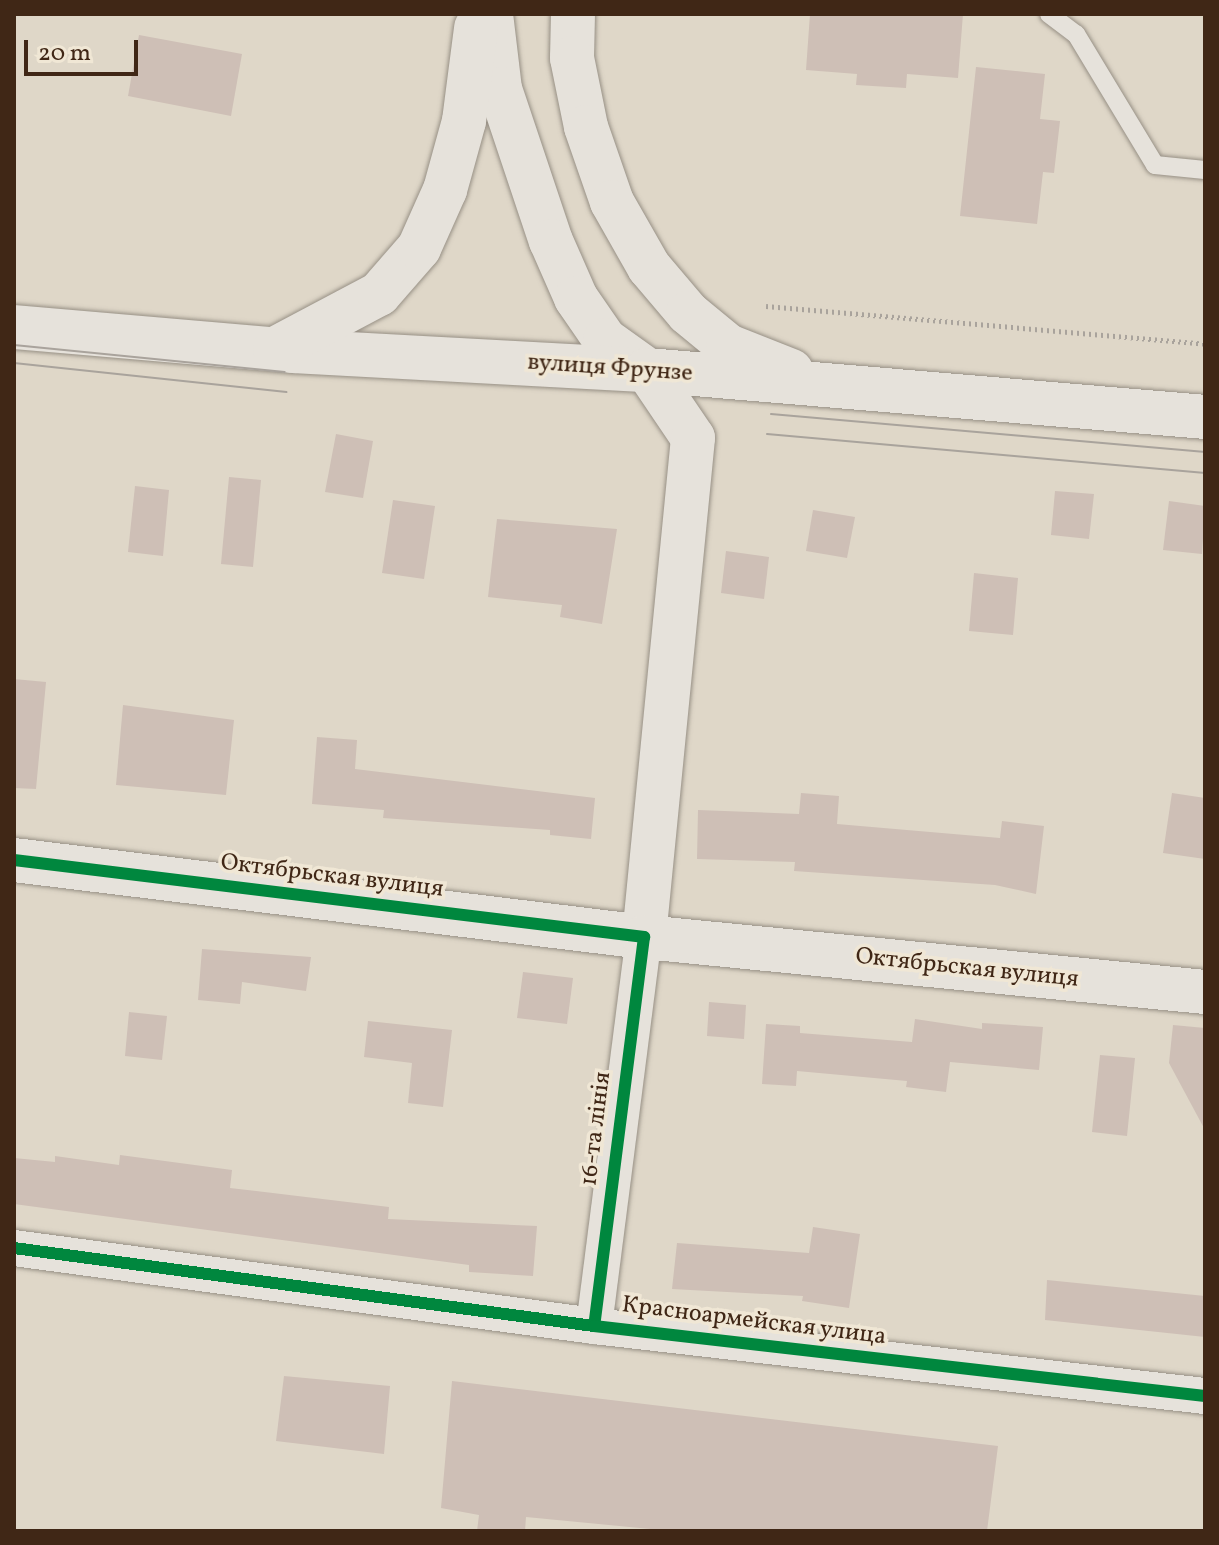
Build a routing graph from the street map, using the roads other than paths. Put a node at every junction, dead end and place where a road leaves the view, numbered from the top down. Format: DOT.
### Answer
graph roads {
  1 [pos="477,14"];
  2 [pos="491,14"];
  3 [pos="573,14"];
  4 [pos="1049,14"];
  5 [pos="1205,170"];
  6 [pos="14,327"];
  7 [pos="274,349"];
  8 [pos="647,370"];
  9 [pos="826,385"];
  10 [pos="1205,417"];
  11 [pos="14,860"];
  12 [pos="644,937"];
  13 [pos="1205,992"];
  14 [pos="14,1248"];
  15 [pos="594,1326"];
  16 [pos="1205,1396"];
  1 -- 7 [label="main road"];
  2 -- 8 [label="main road"];
  3 -- 9 [label="main road"];
  4 -- 5 [label="lane"];
  6 -- 7 [label="main road, вулиця Фрунзе"];
  7 -- 8 [label="main road, вулиця Фрунзе"];
  8 -- 9 [label="main road, вулиця Фрунзе"];
  8 -- 12 [label="main road, 16-та лінія"];
  9 -- 10 [label="main road, вулиця Фрунзе"];
  11 -- 12 [label="main road, Октябрьская вулиця"];
  12 -- 13 [label="main road, Октябрьская вулиця"];
  12 -- 15 [label="street, 16-та лінія"];
  14 -- 15 [label="street, Красноармейская улица"];
  15 -- 16 [label="street, Красноармейская улица"];
}
